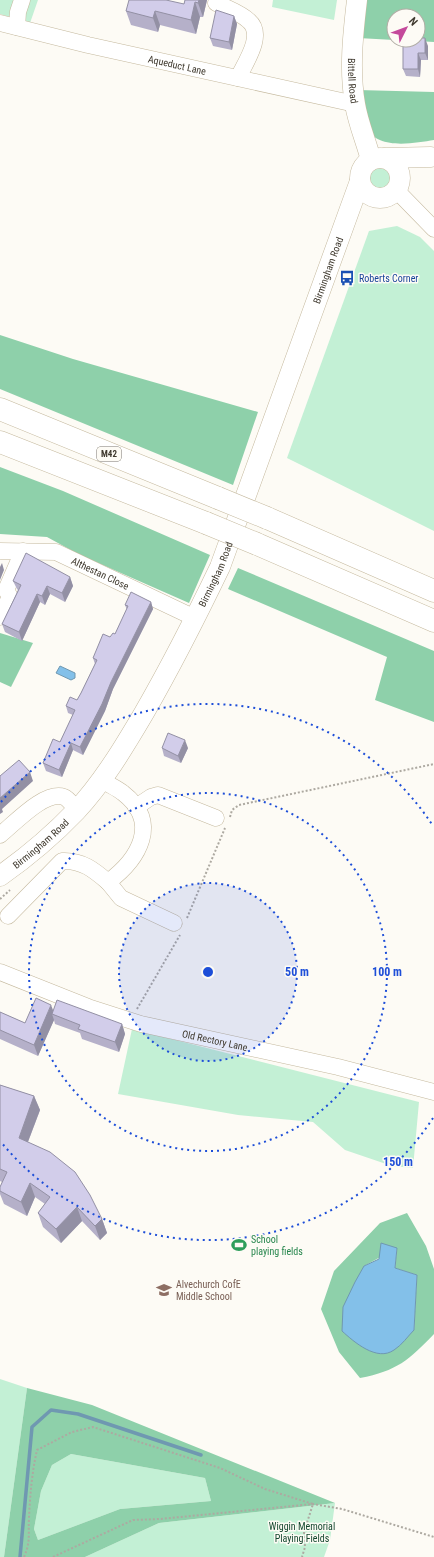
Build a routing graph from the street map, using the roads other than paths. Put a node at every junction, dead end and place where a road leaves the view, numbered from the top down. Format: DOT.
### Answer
graph roads {
  1 [pos="22,0"];
  2 [pos="357,0"];
  3 [pos="216,3"];
  4 [pos="0,23"];
  5 [pos="17,27"];
  6 [pos="238,78"];
  7 [pos="355,104"];
  8 [pos="433,157"];
  9 [pos="377,159"];
  10 [pos="360,181"];
  11 [pos="398,184"];
  12 [pos="374,197"];
  13 [pos="344,221"];
  14 [pos="434,229"];
  15 [pos="0,409"];
  16 [pos="0,442"];
  17 [pos="0,551"];
  18 [pos="23,551"];
  19 [pos="434,591"];
  20 [pos="0,617"];
  21 [pos="195,618"];
  22 [pos="434,621"];
  23 [pos="102,780"];
  24 [pos="136,807"];
  25 [pos="77,810"];
  26 [pos="216,818"];
  27 [pos="0,835"];
  28 [pos="108,882"];
  29 [pos="2,885"];
  30 [pos="8,916"];
  31 [pos="180,925"];
  32 [pos="0,972"];
  33 [pos="434,1092"];
  1 -- 5 [label="street"];
  2 -- 7 [label="main road, Bittell Road"];
  3 -- 6 [label="street"];
  4 -- 5 [label="street, Aqueduct Lane"];
  5 -- 6 [label="street, Aqueduct Lane"];
  6 -- 7 [label="street, Aqueduct Lane"];
  7 -- 9 [label="main road, Bittell Road"];
  8 -- 9 [label="main road"];
  8 -- 11 [label="main road"];
  9 -- 10 [label="main road"];
  9 -- 11 [label="main road"];
  10 -- 12 [label="main road"];
  10 -- 13 [label="main road, Birmingham Road"];
  11 -- 12 [label="main road"];
  11 -- 14 [label="street"];
  12 -- 13 [label="main road"];
  13 -- 21 [label="main road, Birmingham Road"];
  15 -- 19 [label="highway, M42, bridge"];
  16 -- 22 [label="highway, bridge"];
  17 -- 18 [label="street, Althestan Close"];
  18 -- 20 [label="street"];
  18 -- 21 [label="street, Althestan Close"];
  21 -- 23 [label="main road, Birmingham Road"];
  23 -- 24 [label="street"];
  23 -- 25 [label="main road, Birmingham Road"];
  24 -- 26 [label="street"];
  24 -- 28 [label="street"];
  25 -- 27 [label="street"];
  25 -- 29 [label="main road, Birmingham Road"];
  28 -- 30 [label="street"];
  28 -- 31 [label="street"];
  32 -- 33 [label="street, Old Rectory Lane"];
}
